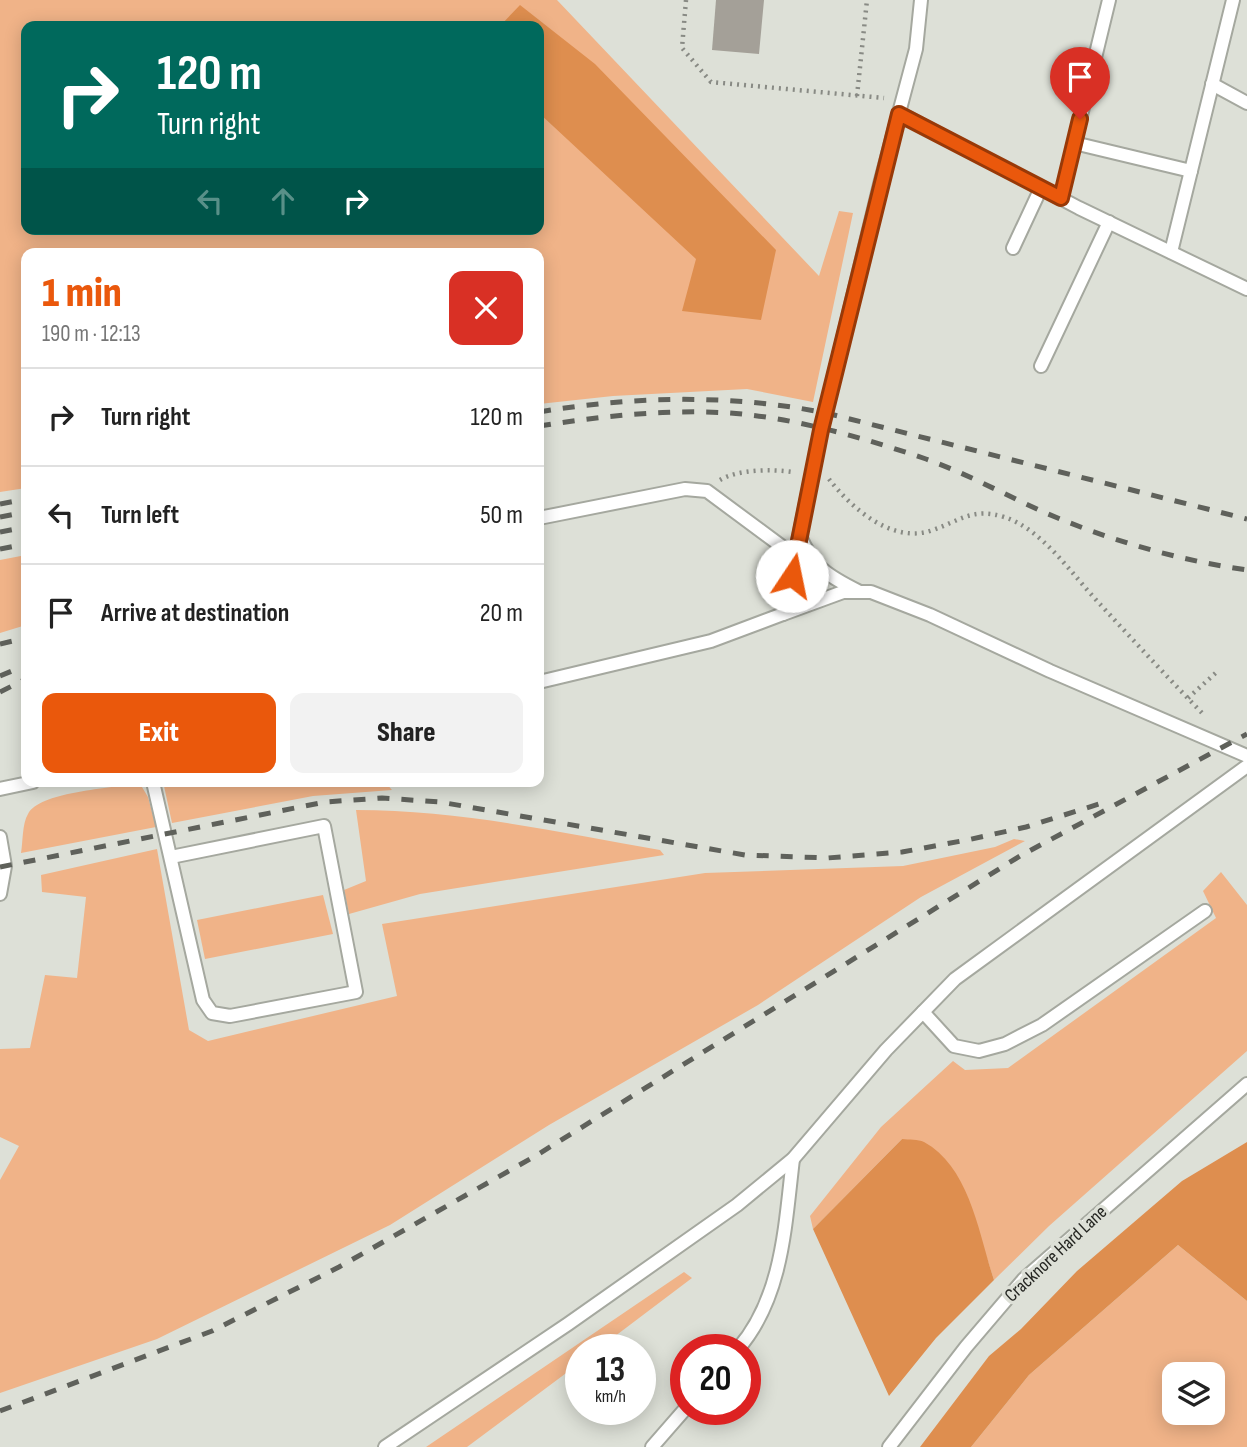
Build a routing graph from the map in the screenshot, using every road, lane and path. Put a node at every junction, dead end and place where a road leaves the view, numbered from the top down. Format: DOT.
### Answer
graph roads {
  1 [pos="686,0"];
  2 [pos="867,0"];
  3 [pos="921,0"];
  4 [pos="1109,0"];
  5 [pos="1233,0"];
  6 [pos="1212,84"];
  7 [pos="857,96"];
  8 [pos="902,100"];
  9 [pos="1247,103"];
  10 [pos="899,114"];
  11 [pos="1074,143"];
  12 [pos="1191,171"];
  13 [pos="1041,188"];
  14 [pos="1061,198"];
  15 [pos="1110,222"];
  16 [pos="1013,248"];
  17 [pos="1171,252"];
  18 [pos="1247,289"];
  19 [pos="1041,366"];
  20 [pos="811,475"];
  21 [pos="700,490"];
  22 [pos="544,517"];
  23 [pos="799,534"];
  24 [pos="796,557"];
  25 [pos="858,592"];
  26 [pos="783,614"];
  27 [pos="1219,670"];
  28 [pos="544,681"];
  29 [pos="1188,698"];
  30 [pos="1199,736"];
  31 [pos="1247,756"];
  32 [pos="1247,766"];
  33 [pos="21,785"];
  34 [pos="154,787"];
  35 [pos="0,789"];
  36 [pos="0,837"];
  37 [pos="171,857"];
  38 [pos="0,894"];
  39 [pos="1205,911"];
  40 [pos="923,1012"];
  41 [pos="1247,1084"];
  42 [pos="793,1159"];
  43 [pos="751,1334"];
  44 [pos="671,1425"];
  45 [pos="384,1447"];
  46 [pos="652,1447"];
  47 [pos="889,1447"];
  1 -- 7 [label="path"];
  2 -- 7 [label="path"];
  3 -- 8 [label="lane"];
  4 -- 11 [label="lane"];
  5 -- 6 [label="lane"];
  6 -- 9 [label="lane"];
  6 -- 12 [label="lane"];
  7 -- 8 [label="path"];
  8 -- 10 [label="lane"];
  10 -- 13 [label="lane"];
  10 -- 20 [label="lane"];
  11 -- 12 [label="lane"];
  11 -- 14 [label="lane"];
  12 -- 17 [label="lane"];
  13 -- 14 [label="lane"];
  13 -- 16 [label="lane"];
  14 -- 15 [label="lane"];
  15 -- 17 [label="lane"];
  15 -- 19 [label="lane"];
  17 -- 18 [label="lane"];
  20 -- 21 [label="path"];
  20 -- 23 [label="lane"];
  20 -- 29 [label="path"];
  21 -- 22 [label="lane"];
  21 -- 24 [label="lane"];
  23 -- 24 [label="lane"];
  23 -- 25 [label="lane"];
  24 -- 26 [label="lane"];
  25 -- 26 [label="lane"];
  25 -- 30 [label="lane"];
  26 -- 28 [label="lane"];
  27 -- 29 [label="path"];
  29 -- 30 [label="path"];
  30 -- 31 [label="lane"];
  32 -- 40 [label="lane"];
  33 -- 35 [label="lane"];
  34 -- 37 [label="lane"];
  36 -- 38 [label="lane"];
  37 -- 37 [label="lane"];
  39 -- 40 [label="lane"];
  40 -- 42 [label="lane"];
  41 -- 47 [label="lane, Cracknore Hard Lane"];
  42 -- 43 [label="lane"];
  42 -- 45 [label="lane"];
  44 -- 46 [label="lane"];
}
